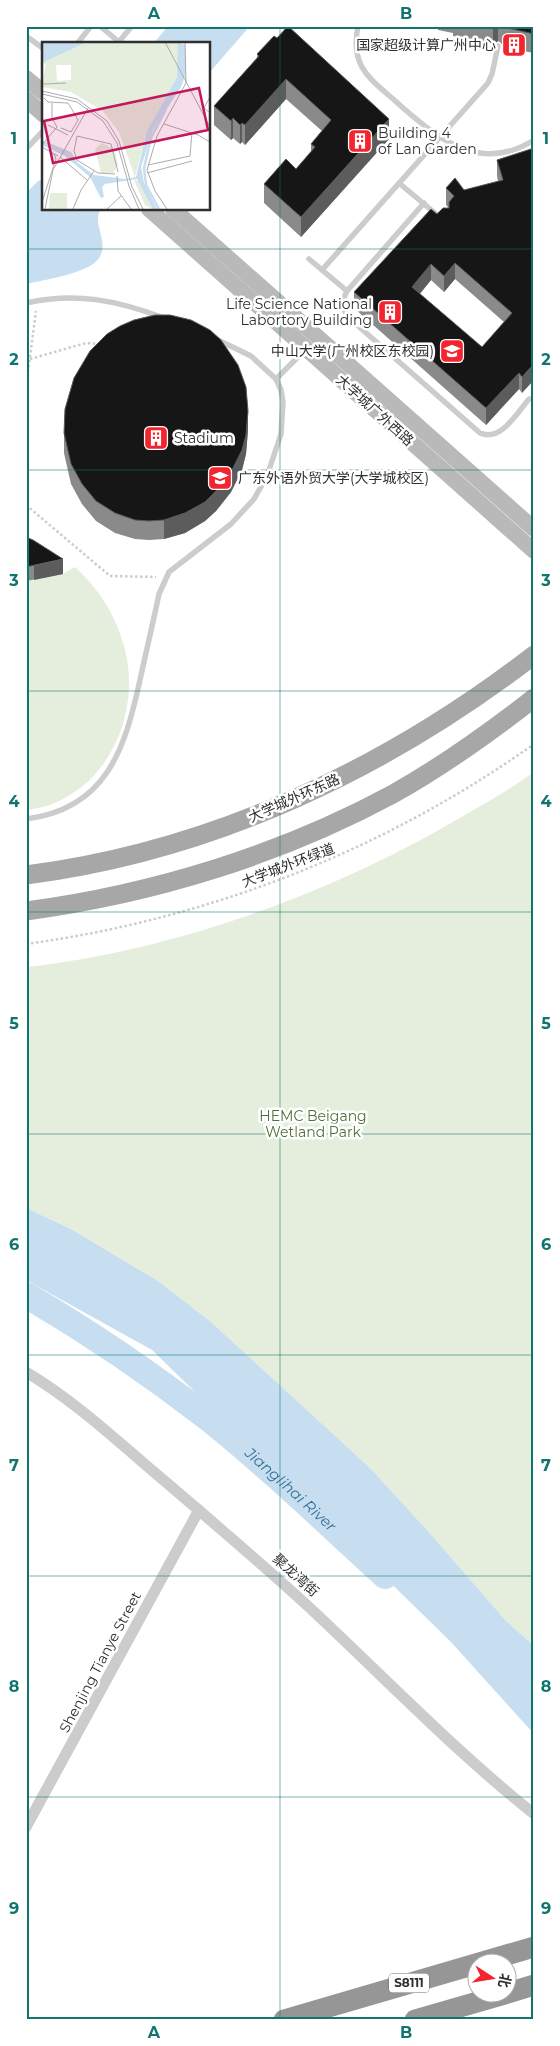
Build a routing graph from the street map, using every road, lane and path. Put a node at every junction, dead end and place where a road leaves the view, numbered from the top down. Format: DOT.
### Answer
graph roads {
  1 [pos="92,26"];
  2 [pos="100,26"];
  3 [pos="132,26"];
  4 [pos="358,26"];
  5 [pos="26,36"];
  6 [pos="79,42"];
  7 [pos="117,42"];
  8 [pos="119,42"];
  9 [pos="498,46"];
  10 [pos="42,48"];
  11 [pos="26,78"];
  12 [pos="42,91"];
  13 [pos="26,99"];
  14 [pos="42,113"];
  15 [pos="42,132"];
  16 [pos="439,138"];
  17 [pos="534,140"];
  18 [pos="26,149"];
  19 [pos="399,183"];
  20 [pos="424,203"];
  21 [pos="150,210"];
  22 [pos="174,210"];
  23 [pos="446,221"];
  24 [pos="309,259"];
  25 [pos="322,270"];
  26 [pos="347,291"];
  27 [pos="38,301"];
  28 [pos="26,303"];
  29 [pos="171,321"];
  30 [pos="206,335"];
  31 [pos="312,343"];
  32 [pos="103,344"];
  33 [pos="30,359"];
  34 [pos="276,379"];
  35 [pos="26,386"];
  36 [pos="534,399"];
  37 [pos="26,505"];
  38 [pos="534,529"];
  39 [pos="534,550"];
  40 [pos="165,577"];
  41 [pos="534,655"];
  42 [pos="534,698"];
  43 [pos="534,744"];
  44 [pos="26,819"];
  45 [pos="26,875"];
  46 [pos="26,911"];
  47 [pos="26,944"];
  48 [pos="26,1372"];
  49 [pos="199,1510"];
  50 [pos="534,1814"];
  51 [pos="26,1827"];
  52 [pos="534,1947"];
  53 [pos="534,1985"];
  54 [pos="518,1990"];
  55 [pos="469,2004"];
  56 [pos="284,2020"];
  57 [pos="415,2020"];
  1 -- 6 [label="lane"];
  2 -- 7 [label="lane"];
  3 -- 8 [label="lane"];
  4 -- 16 [label="lane"];
  5 -- 10 [label="lane"];
  9 -- 16 [label="lane"];
  11 -- 12 [label="main road"];
  13 -- 14 [label="main road"];
  15 -- 18 [label="lane"];
  16 -- 17 [label="lane"];
  16 -- 19 [label="lane"];
  19 -- 20 [label="lane"];
  19 -- 25 [label="lane"];
  20 -- 23 [label="lane"];
  20 -- 26 [label="lane"];
  21 -- 31 [label="main road, 大学城广外西路"];
  22 -- 31 [label="main road, 大学城广外西路"];
  24 -- 25 [label="lane"];
  25 -- 26 [label="lane"];
  26 -- 36 [label="lane"];
  27 -- 28 [label="lane"];
  27 -- 29 [label="lane"];
  27 -- 33 [label="path"];
  30 -- 34 [label="lane"];
  31 -- 34 [label="lane"];
  31 -- 38 [label="main road, 大学城广外西路"];
  31 -- 39 [label="main road, 大学城广外西路"];
  32 -- 33 [label="path"];
  33 -- 35 [label="path"];
  34 -- 40 [label="lane"];
  37 -- 40 [label="path"];
  40 -- 44 [label="lane"];
  41 -- 45 [label="main road, 大学城外环东路"];
  42 -- 46 [label="main road"];
  43 -- 47 [label="path, 大学城外环绿道"];
  48 -- 49 [label="street, 聚龙湾街"];
  49 -- 50 [label="street, 聚龙湾街"];
  49 -- 51 [label="street, Shenjing Tianye Street"];
  52 -- 56 [label="highway, S8111"];
  53 -- 54 [label="highway"];
  55 -- 57 [label="highway"];
}
